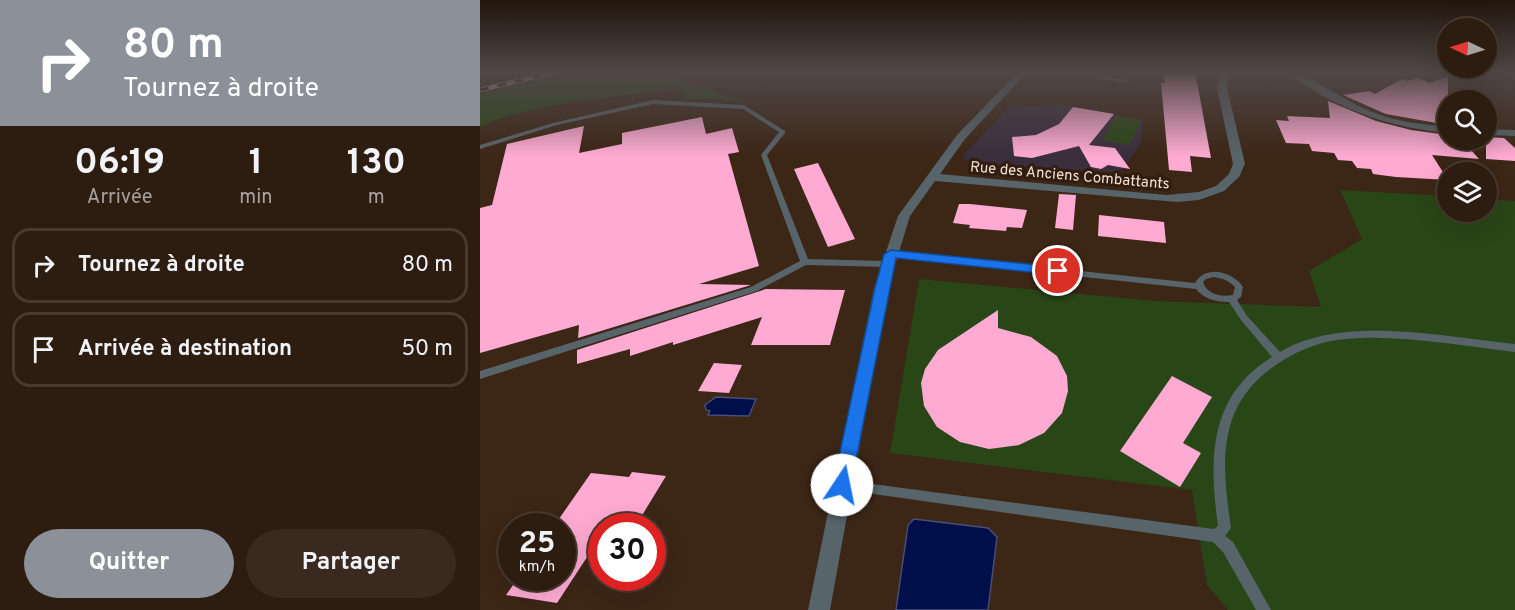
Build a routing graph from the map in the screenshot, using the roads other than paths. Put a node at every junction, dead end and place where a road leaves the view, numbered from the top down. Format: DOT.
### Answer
graph roads {
  1 [pos="997,99"];
  2 [pos="1225,99"];
  3 [pos="1334,99"];
  4 [pos="1437,129"];
  5 [pos="1497,132"];
  6 [pos="1515,133"];
  7 [pos="480,147"];
  8 [pos="932,177"];
  9 [pos="889,259"];
  10 [pos="805,262"];
  11 [pos="1199,286"];
  12 [pos="1232,299"];
  13 [pos="1515,348"];
  14 [pos="1278,357"];
  15 [pos="480,375"];
  16 [pos="842,485"];
  17 [pos="1216,536"];
  18 [pos="819,610"];
  19 [pos="1263,610"];
  1 -- 8 [label="street"];
  2 -- 8 [label="street, Rue des Anciens Combattants"];
  3 -- 4 [label="street"];
  5 -- 6 [label="street"];
  7 -- 10 [label="lane"];
  8 -- 9 [label="street"];
  9 -- 10 [label="lane"];
  9 -- 11 [label="lane"];
  9 -- 16 [label="street"];
  10 -- 15 [label="lane"];
  11 -- 12 [label="lane"];
  11 -- 12 [label="lane"];
  12 -- 14 [label="lane"];
  13 -- 14 [label="lane"];
  14 -- 17 [label="lane"];
  16 -- 17 [label="lane"];
  16 -- 18 [label="street"];
  17 -- 19 [label="lane"];
}
